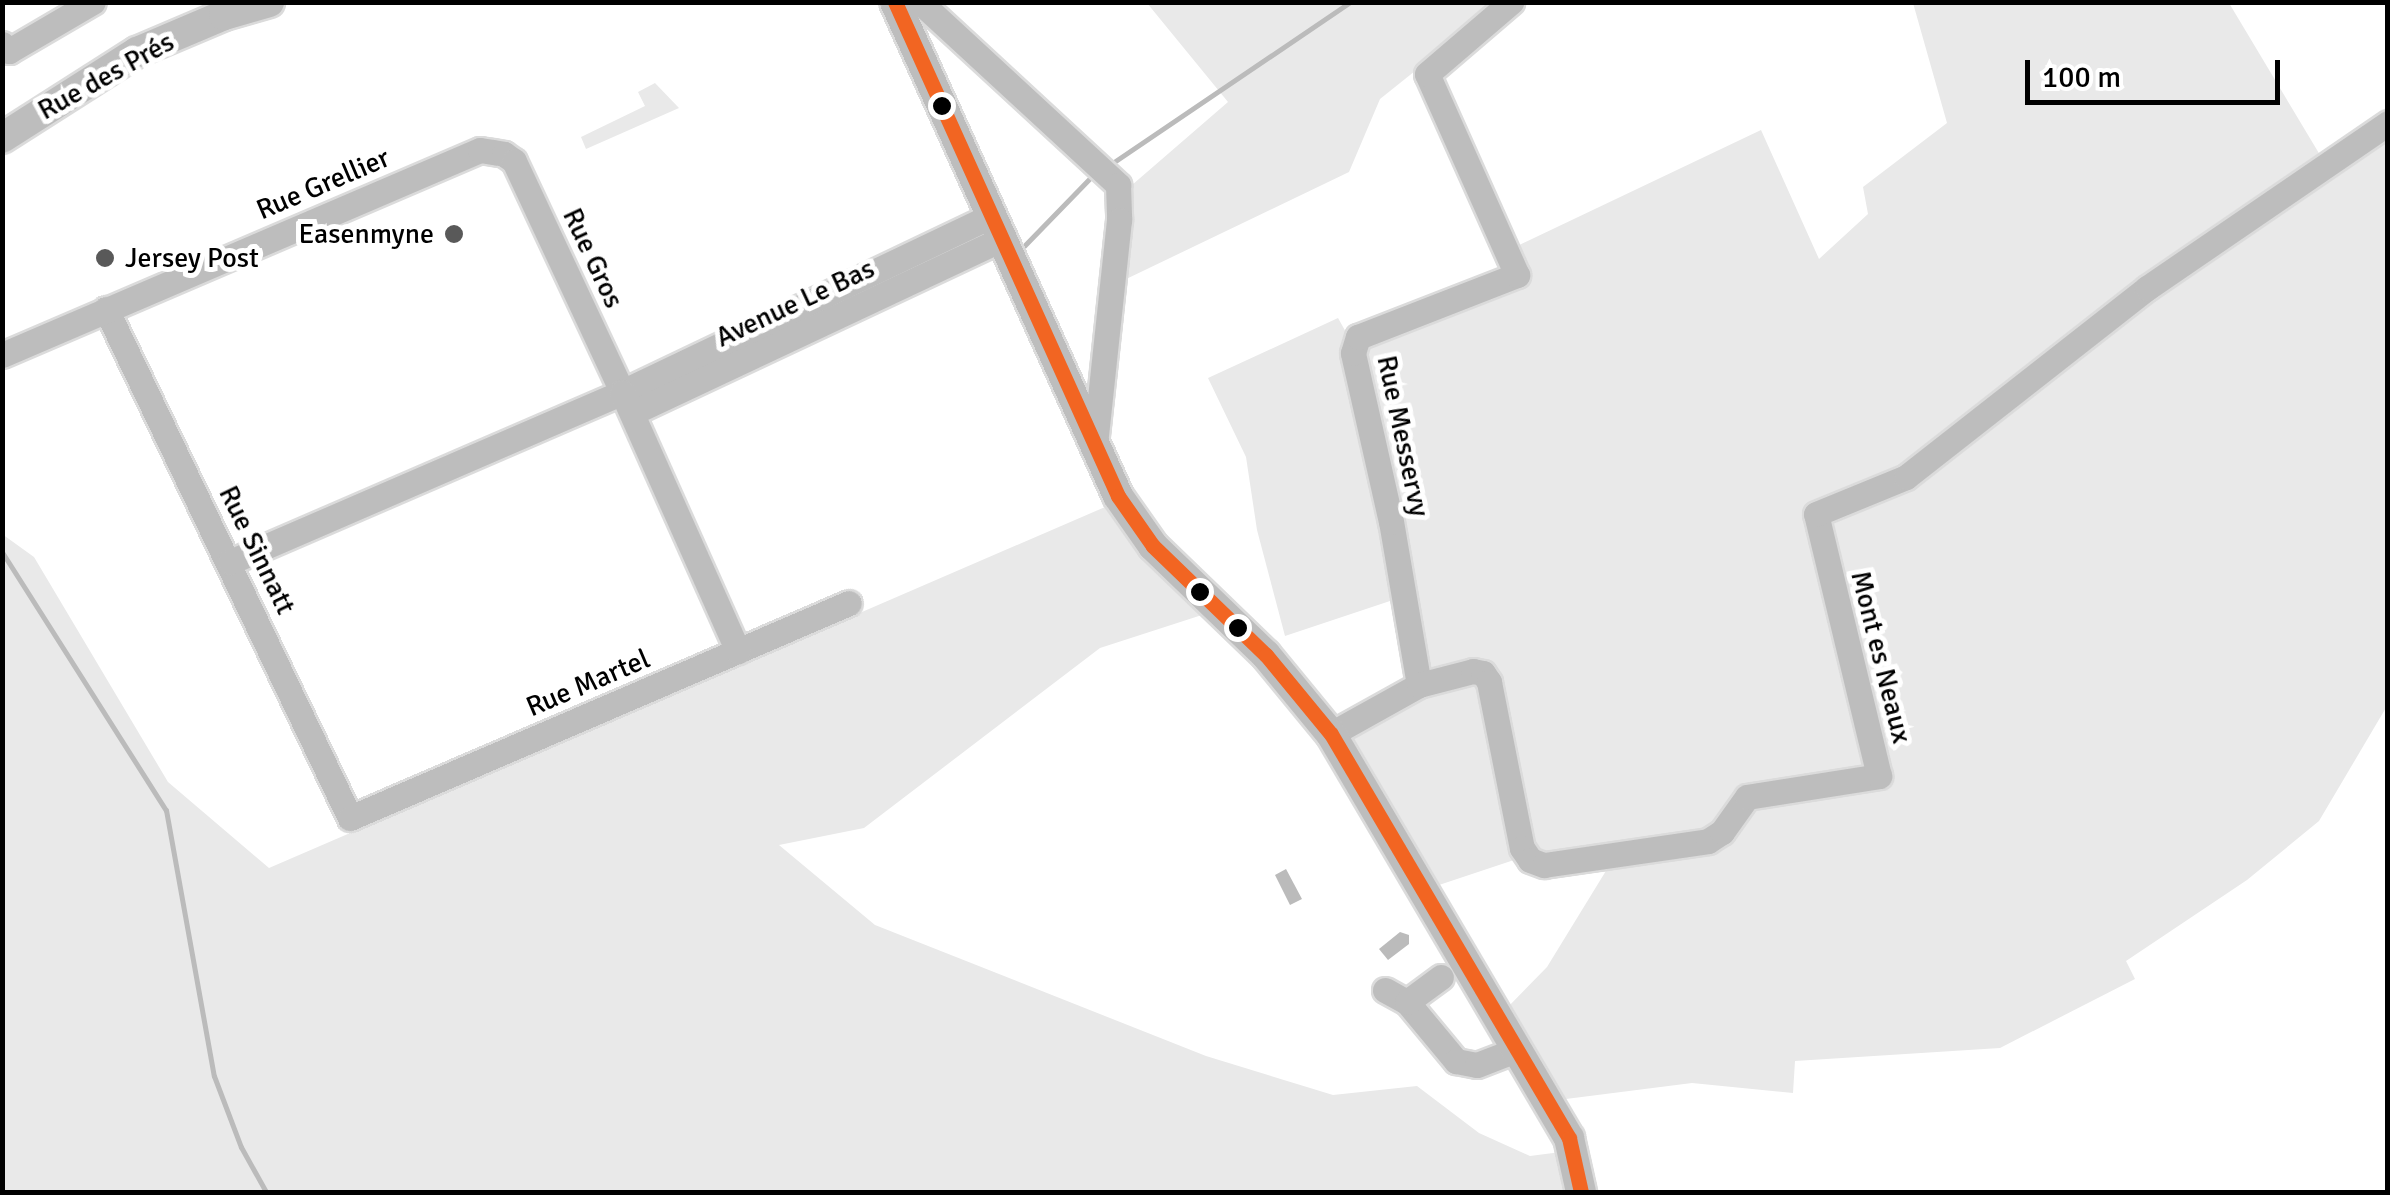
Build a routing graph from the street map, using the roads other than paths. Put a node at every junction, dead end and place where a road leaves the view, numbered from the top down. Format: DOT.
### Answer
graph roads {
  1 [pos="93,2"];
  2 [pos="270,2"];
  3 [pos="895,2"];
  4 [pos="920,2"];
  5 [pos="1510,2"];
  6 [pos="2,44"];
  7 [pos="2388,123"];
  8 [pos="2,138"];
  9 [pos="504,154"];
  10 [pos="998,226"];
  11 [pos="106,310"];
  12 [pos="2,355"];
  13 [pos="627,402"];
  14 [pos="1095,443"];
  15 [pos="230,562"];
  16 [pos="849,603"];
  17 [pos="738,650"];
  18 [pos="1419,686"];
  19 [pos="1331,734"];
  20 [pos="350,818"];
  21 [pos="1441,977"];
  22 [pos="1516,1050"];
  23 [pos="1580,1192"];
  1 -- 6 [label="street"];
  2 -- 8 [label="main road, Rue des Prés"];
  3 -- 10 [label="main road"];
  4 -- 14 [label="street"];
  5 -- 18 [label="street, Rue Messervy"];
  7 -- 18 [label="street, Mont es Neaux"];
  9 -- 11 [label="street, Rue Grellier"];
  9 -- 13 [label="street, Rue Gros"];
  10 -- 13 [label="street, Avenue Le Bas"];
  10 -- 14 [label="main road"];
  11 -- 12 [label="street, Rue Grellier"];
  11 -- 15 [label="street, Rue Sinnatt"];
  13 -- 15 [label="street, Avenue Le Bas"];
  13 -- 17 [label="street, Rue Gros"];
  14 -- 19 [label="main road"];
  15 -- 20 [label="street, Rue Sinnatt"];
  16 -- 17 [label="street, Rue Martel"];
  17 -- 20 [label="street, Rue Martel"];
  18 -- 19 [label="street, Mont es Neaux"];
  19 -- 22 [label="main road"];
  21 -- 22 [label="street"];
  22 -- 23 [label="main road"];
}
